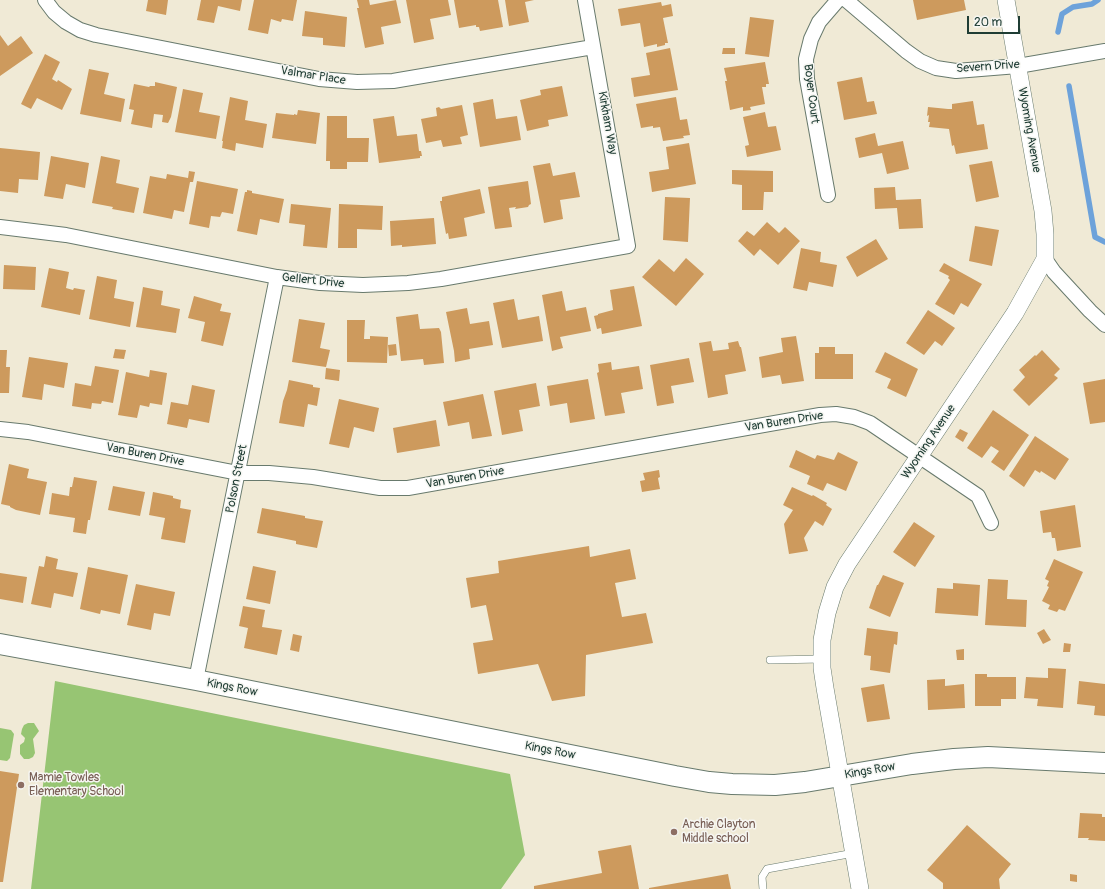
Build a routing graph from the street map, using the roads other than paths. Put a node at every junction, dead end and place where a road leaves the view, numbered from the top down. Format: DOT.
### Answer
graph roads {
  1 [pos="45,0"];
  2 [pos="585,0"];
  3 [pos="838,0"];
  4 [pos="846,0"];
  5 [pos="1006,0"];
  6 [pos="594,47"];
  7 [pos="1105,51"];
  8 [pos="1018,66"];
  9 [pos="828,195"];
  10 [pos="0,227"];
  11 [pos="628,246"];
  12 [pos="1045,259"];
  13 [pos="277,277"];
  14 [pos="1105,325"];
  15 [pos="0,429"];
  16 [pos="920,455"];
  17 [pos="238,474"];
  18 [pos="992,523"];
  19 [pos="0,644"];
  20 [pos="822,659"];
  21 [pos="770,660"];
  22 [pos="196,680"];
  23 [pos="1105,763"];
  24 [pos="840,776"];
  25 [pos="854,853"];
  26 [pos="763,889"];
  27 [pos="860,889"];
  1 -- 6 [label="street, Valmar Place"];
  2 -- 6 [label="street, Kirkham Way"];
  3 -- 9 [label="street, Boyer Court"];
  4 -- 8 [label="street, Severn Drive"];
  5 -- 8 [label="street, Wyoming Avenue"];
  6 -- 11 [label="street, Kirkham Way"];
  7 -- 8 [label="street, Severn Drive"];
  8 -- 12 [label="street, Wyoming Avenue"];
  10 -- 13 [label="street, Gellert Drive"];
  11 -- 13 [label="street, Gellert Drive"];
  12 -- 14 [label="street"];
  12 -- 16 [label="street, Wyoming Avenue"];
  13 -- 17 [label="street, Polson Street"];
  15 -- 17 [label="street, Van Buren Drive"];
  16 -- 17 [label="street, Van Buren Drive"];
  16 -- 18 [label="street, Van Buren Drive"];
  16 -- 20 [label="street, Wyoming Avenue"];
  17 -- 22 [label="street, Polson Street"];
  19 -- 22 [label="main road, Kings Row"];
  20 -- 21 [label="lane"];
  20 -- 24 [label="street, Wyoming Avenue"];
  22 -- 24 [label="main road, Kings Row"];
  23 -- 24 [label="main road, Kings Row"];
  24 -- 25 [label="street, Wyoming Avenue"];
  25 -- 26 [label="lane"];
  25 -- 27 [label="street, Wyoming Avenue"];
}
